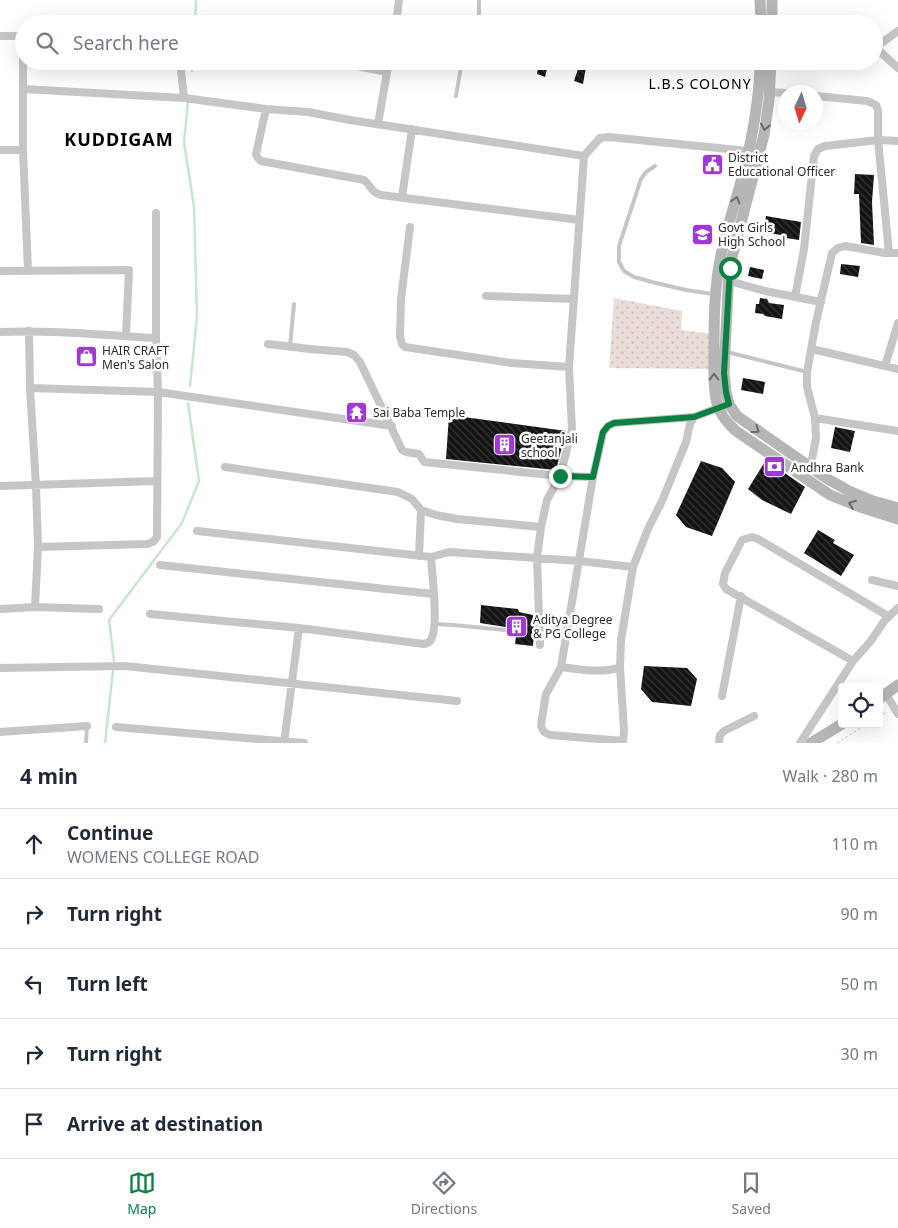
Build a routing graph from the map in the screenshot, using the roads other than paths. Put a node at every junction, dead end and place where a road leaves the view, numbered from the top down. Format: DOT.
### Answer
graph roads {
  1 [pos="399,0"];
  2 [pos="479,0"];
  3 [pos="397,15"];
  4 [pos="479,15"];
  5 [pos="898,31"];
  6 [pos="0,36"];
  7 [pos="15,36"];
  8 [pos="883,41"];
  9 [pos="883,54"];
  10 [pos="898,68"];
  11 [pos="23,70"];
  12 [pos="181,70"];
  13 [pos="377,70"];
  14 [pos="460,70"];
  15 [pos="760,70"];
  16 [pos="771,70"];
  17 [pos="387,72"];
  18 [pos="23,89"];
  19 [pos="770,92"];
  20 [pos="778,92"];
  21 [pos="456,96"];
  22 [pos="823,97"];
  23 [pos="184,98"];
  24 [pos="266,109"];
  25 [pos="378,124"];
  26 [pos="412,129"];
  27 [pos="878,140"];
  28 [pos="898,141"];
  29 [pos="0,150"];
  30 [pos="23,150"];
  31 [pos="748,151"];
  32 [pos="584,156"];
  33 [pos="655,166"];
  34 [pos="402,197"];
  35 [pos="156,213"];
  36 [pos="579,220"];
  37 [pos="410,227"];
  38 [pos="889,253"];
  39 [pos="898,253"];
  40 [pos="28,270"];
  41 [pos="0,271"];
  42 [pos="729,281"];
  43 [pos="722,294"];
  44 [pos="486,296"];
  45 [pos="795,297"];
  46 [pos="574,299"];
  47 [pos="821,302"];
  48 [pos="294,304"];
  49 [pos="898,323"];
  50 [pos="29,331"];
  51 [pos="0,332"];
  52 [pos="126,336"];
  53 [pos="156,338"];
  54 [pos="268,344"];
  55 [pos="290,346"];
  56 [pos="812,349"];
  57 [pos="725,352"];
  58 [pos="885,366"];
  59 [pos="569,367"];
  60 [pos="898,369"];
  61 [pos="807,372"];
  62 [pos="30,388"];
  63 [pos="158,392"];
  64 [pos="724,406"];
  65 [pos="694,417"];
  66 [pos="815,418"];
  67 [pos="392,426"];
  68 [pos="898,431"];
  69 [pos="225,467"];
  70 [pos="811,467"];
  71 [pos="560,476"];
  72 [pos="593,477"];
  73 [pos="806,478"];
  74 [pos="157,482"];
  75 [pos="0,486"];
  76 [pos="36,486"];
  77 [pos="898,508"];
  78 [pos="422,511"];
  79 [pos="898,519"];
  80 [pos="541,527"];
  81 [pos="198,530"];
  82 [pos="38,547"];
  83 [pos="419,556"];
  84 [pos="433,557"];
  85 [pos="537,558"];
  86 [pos="579,561"];
  87 [pos="160,565"];
  88 [pos="633,567"];
  89 [pos="872,580"];
  90 [pos="898,586"];
  91 [pos="433,594"];
  92 [pos="741,596"];
  93 [pos="36,607"];
  94 [pos="898,608"];
  95 [pos="0,609"];
  96 [pos="99,609"];
  97 [pos="150,614"];
  98 [pos="888,616"];
  99 [pos="438,624"];
  100 [pos="299,628"];
  101 [pos="505,630"];
  102 [pos="540,645"];
  103 [pos="853,661"];
  104 [pos="561,667"];
  105 [pos="620,667"];
  106 [pos="0,668"];
  107 [pos="292,683"];
  108 [pos="898,685"];
  109 [pos="722,696"];
  110 [pos="886,699"];
  111 [pos="457,701"];
  112 [pos="898,714"];
  113 [pos="754,716"];
  114 [pos="87,726"];
  115 [pos="838,726"];
  116 [pos="116,727"];
  117 [pos="845,728"];
  118 [pos="0,732"];
  119 [pos="284,742"];
  120 [pos="623,742"];
  121 [pos="86,743"];
  122 [pos="304,743"];
  123 [pos="719,743"];
  124 [pos="800,743"];
  125 [pos="811,743"];
  126 [pos="824,743"];
  1 -- 3 [label="street"];
  2 -- 4 [label="lane"];
  5 -- 8 [label="street"];
  6 -- 7 [label="street"];
  9 -- 10 [label="street"];
  11 -- 18 [label="street"];
  12 -- 23 [label="street"];
  13 -- 17 [label="street"];
  14 -- 21 [label="lane"];
  15 -- 31 [label="main road"];
  16 -- 19 [label="main road"];
  17 -- 25 [label="street"];
  18 -- 23 [label="street"];
  18 -- 30 [label="street"];
  19 -- 20 [label="street"];
  19 -- 42 [label="main road, one-way"];
  22 -- 27 [label="street"];
  23 -- 24 [label="street"];
  24 -- 25 [label="street"];
  24 -- 34 [label="street"];
  25 -- 26 [label="street"];
  26 -- 32 [label="street"];
  26 -- 34 [label="street"];
  27 -- 28 [label="street"];
  27 -- 38 [label="street"];
  27 -- 45 [label="street"];
  29 -- 30 [label="street"];
  30 -- 40 [label="street"];
  31 -- 32 [label="street"];
  43 -- 31 [label="main road, one-way"];
  32 -- 36 [label="street"];
  33 -- 43 [label="lane"];
  34 -- 36 [label="street"];
  35 -- 53 [label="street"];
  36 -- 46 [label="street"];
  37 -- 59 [label="street"];
  38 -- 39 [label="street"];
  38 -- 47 [label="street"];
  40 -- 41 [label="street"];
  40 -- 52 [label="street"];
  42 -- 43 [label="main road"];
  42 -- 45 [label="street"];
  43 -- 57 [label="main road"];
  64 -- 43 [label="main road, one-way"];
  44 -- 46 [label="street"];
  45 -- 47 [label="street"];
  46 -- 59 [label="street"];
  47 -- 56 [label="street"];
  48 -- 55 [label="lane"];
  49 -- 58 [label="street"];
  50 -- 51 [label="street"];
  50 -- 52 [label="street"];
  50 -- 62 [label="street"];
  52 -- 53 [label="street"];
  53 -- 63 [label="street"];
  54 -- 55 [label="street"];
  55 -- 67 [label="street"];
  56 -- 58 [label="street"];
  56 -- 61 [label="street"];
  57 -- 61 [label="lane"];
  57 -- 64 [label="main road"];
  58 -- 60 [label="street"];
  59 -- 71 [label="street"];
  61 -- 66 [label="street"];
  62 -- 63 [label="street"];
  62 -- 76 [label="street"];
  63 -- 67 [label="street"];
  63 -- 74 [label="street"];
  64 -- 65 [label="street"];
  64 -- 70 [label="main road, one-way"];
  64 -- 73 [label="main road"];
  65 -- 72 [label="street"];
  65 -- 88 [label="street"];
  66 -- 68 [label="street"];
  66 -- 70 [label="street"];
  67 -- 71 [label="street"];
  69 -- 78 [label="street"];
  70 -- 73 [label="street"];
  70 -- 77 [label="main road"];
  71 -- 72 [label="street"];
  71 -- 80 [label="street"];
  72 -- 86 [label="street"];
  79 -- 73 [label="main road, one-way"];
  74 -- 76 [label="street"];
  74 -- 82 [label="street"];
  75 -- 76 [label="street"];
  76 -- 82 [label="street"];
  78 -- 80 [label="street"];
  78 -- 83 [label="street"];
  80 -- 85 [label="street"];
  81 -- 83 [label="street"];
  82 -- 93 [label="street"];
  83 -- 84 [label="street"];
  84 -- 85 [label="street"];
  84 -- 91 [label="street"];
  85 -- 86 [label="street"];
  85 -- 102 [label="street"];
  86 -- 88 [label="street"];
  86 -- 104 [label="street"];
  87 -- 91 [label="street"];
  88 -- 105 [label="street"];
  89 -- 90 [label="street"];
  91 -- 99 [label="street"];
  92 -- 98 [label="street"];
  92 -- 103 [label="street"];
  92 -- 109 [label="street"];
  93 -- 95 [label="street"];
  93 -- 96 [label="street"];
  94 -- 98 [label="street"];
  97 -- 100 [label="street"];
  98 -- 103 [label="street"];
  99 -- 100 [label="street"];
  99 -- 101 [label="lane"];
  100 -- 107 [label="street"];
  103 -- 124 [label="street"];
  104 -- 105 [label="street"];
  104 -- 120 [label="street"];
  105 -- 120 [label="street"];
  106 -- 107 [label="street"];
  107 -- 111 [label="street"];
  107 -- 119 [label="street"];
  108 -- 110 [label="main road"];
  110 -- 112 [label="street"];
  113 -- 123 [label="street"];
  114 -- 118 [label="street"];
  114 -- 121 [label="lane"];
  115 -- 125 [label="main road"];
  116 -- 119 [label="street"];
  117 -- 126 [label="main road"];
  119 -- 122 [label="street"];
}
